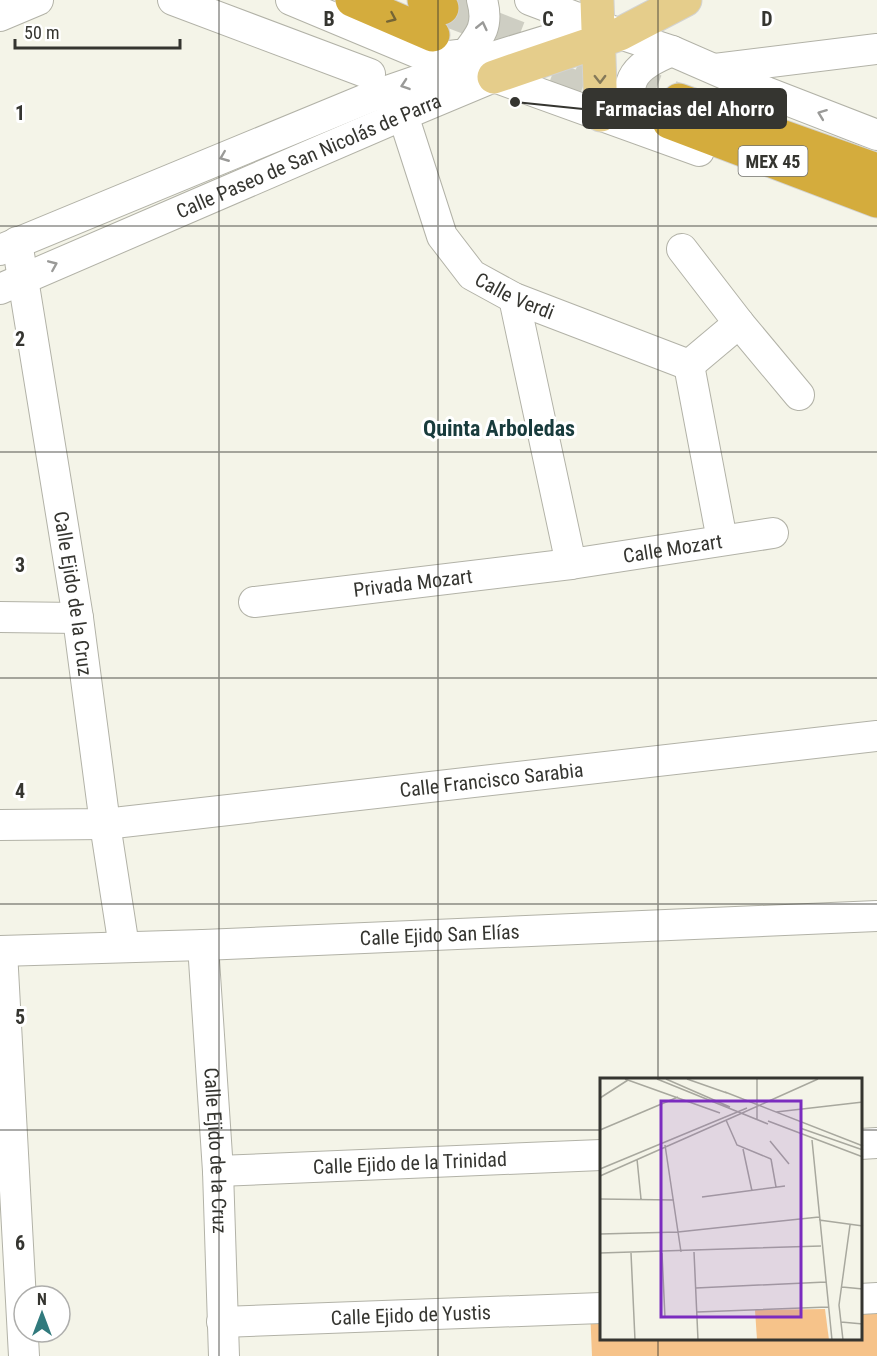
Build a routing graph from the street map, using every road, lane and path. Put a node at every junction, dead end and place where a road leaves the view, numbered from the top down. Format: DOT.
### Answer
graph roads {
  1 [pos="38,0"];
  2 [pos="173,0"];
  3 [pos="291,0"];
  4 [pos="483,0"];
  5 [pos="530,0"];
  6 [pos="620,0"];
  7 [pos="685,0"];
  8 [pos="341,9"];
  9 [pos="0,16"];
  10 [pos="432,25"];
  11 [pos="603,25"];
  12 [pos="877,49"];
  13 [pos="672,51"];
  14 [pos="768,62"];
  15 [pos="461,68"];
  16 [pos="716,69"];
  17 [pos="494,77"];
  18 [pos="372,85"];
  19 [pos="766,92"];
  20 [pos="403,115"];
  21 [pos="601,115"];
  22 [pos="637,127"];
  23 [pos="877,135"];
  24 [pos="877,170"];
  25 [pos="877,201"];
  26 [pos="877,218"];
  27 [pos="9,246"];
  28 [pos="682,249"];
  29 [pos="12,284"];
  30 [pos="514,298"];
  31 [pos="739,323"];
  32 [pos="689,365"];
  33 [pos="799,395"];
  34 [pos="773,533"];
  35 [pos="722,540"];
  36 [pos="571,564"];
  37 [pos="254,602"];
  38 [pos="0,617"];
  39 [pos="78,618"];
  40 [pos="877,736"];
  41 [pos="105,824"];
  42 [pos="0,825"];
  43 [pos="877,916"];
  44 [pos="202,945"];
  45 [pos="124,946"];
  46 [pos="1,951"];
  47 [pos="877,1143"];
  48 [pos="862,1144"];
  49 [pos="600,1155"];
  50 [pos="218,1171"];
  51 [pos="877,1298"];
  52 [pos="862,1299"];
  53 [pos="600,1308"];
  54 [pos="222,1322"];
  55 [pos="24,1356"];
  56 [pos="224,1356"];
  1 -- 9 [label="street"];
  2 -- 18 [label="street"];
  3 -- 8 [label="street"];
  10 -- 4 [label="street, one-way"];
  5 -- 11 [label="street"];
  6 -- 11 [label="main road"];
  7 -- 11 [label="main road"];
  8 -- 10 [label="highway, one-way"];
  8 -- 18 [label="street"];
  10 -- 15 [label="street"];
  11 -- 13 [label="street"];
  11 -- 15 [label="street, Calle Paseo de San Nicolás de Parra"];
  11 -- 17 [label="main road, Calle Paseo de San Nicolás de Parra"];
  11 -- 21 [label="main road, one-way"];
  12 -- 14 [label="street"];
  13 -- 16 [label="street"];
  13 -- 22 [label="street"];
  14 -- 16 [label="street"];
  14 -- 19 [label="street"];
  15 -- 17 [label="street"];
  15 -- 18 [label="street, Calle Paseo de San Nicolás de Parra, one-way"];
  16 -- 19 [label="street"];
  17 -- 20 [label="street, Calle Paseo de San Nicolás de Parra"];
  17 -- 21 [label="street"];
  18 -- 27 [label="street, Calle Paseo de San Nicolás de Parra, one-way"];
  23 -- 19 [label="street, one-way"];
  29 -- 20 [label="street, Calle Paseo de San Nicolás de Parra, one-way"];
  20 -- 30 [label="street, Calle Verdi"];
  21 -- 22 [label="street"];
  22 -- 26 [label="street"];
  24 -- 25 [label="highway, MEX 45"];
  27 -- 29 [label="street, Calle Ejido de la Cruz"];
  28 -- 31 [label="street"];
  29 -- 39 [label="street, Calle Ejido de la Cruz"];
  30 -- 32 [label="street, Calle Verdi"];
  30 -- 36 [label="street"];
  31 -- 32 [label="street"];
  31 -- 33 [label="street"];
  32 -- 35 [label="street"];
  34 -- 35 [label="street, Calle Mozart"];
  35 -- 36 [label="street, Calle Mozart"];
  36 -- 37 [label="street, Privada Mozart"];
  38 -- 39 [label="street"];
  39 -- 41 [label="street, Calle Ejido de la Cruz"];
  40 -- 41 [label="street, Calle Francisco Sarabia"];
  41 -- 42 [label="street, Calle Francisco Sarabia"];
  41 -- 45 [label="street, Calle Ejido de la Cruz"];
  43 -- 44 [label="street, Calle Ejido San Elías"];
  44 -- 45 [label="street, Calle Ejido San Elías"];
  44 -- 50 [label="street, Calle Ejido de la Cruz"];
  45 -- 46 [label="street, Calle Ejido San Elías"];
  46 -- 55 [label="street"];
  47 -- 48 [label="street"];
  49 -- 50 [label="street, Calle Ejido de la Trinidad"];
  50 -- 54 [label="street, Calle Ejido de la Cruz"];
  51 -- 52 [label="street"];
  53 -- 54 [label="street, Calle Ejido de Yustis"];
  54 -- 56 [label="street, Calle Ejido de la Cruz"];
}
